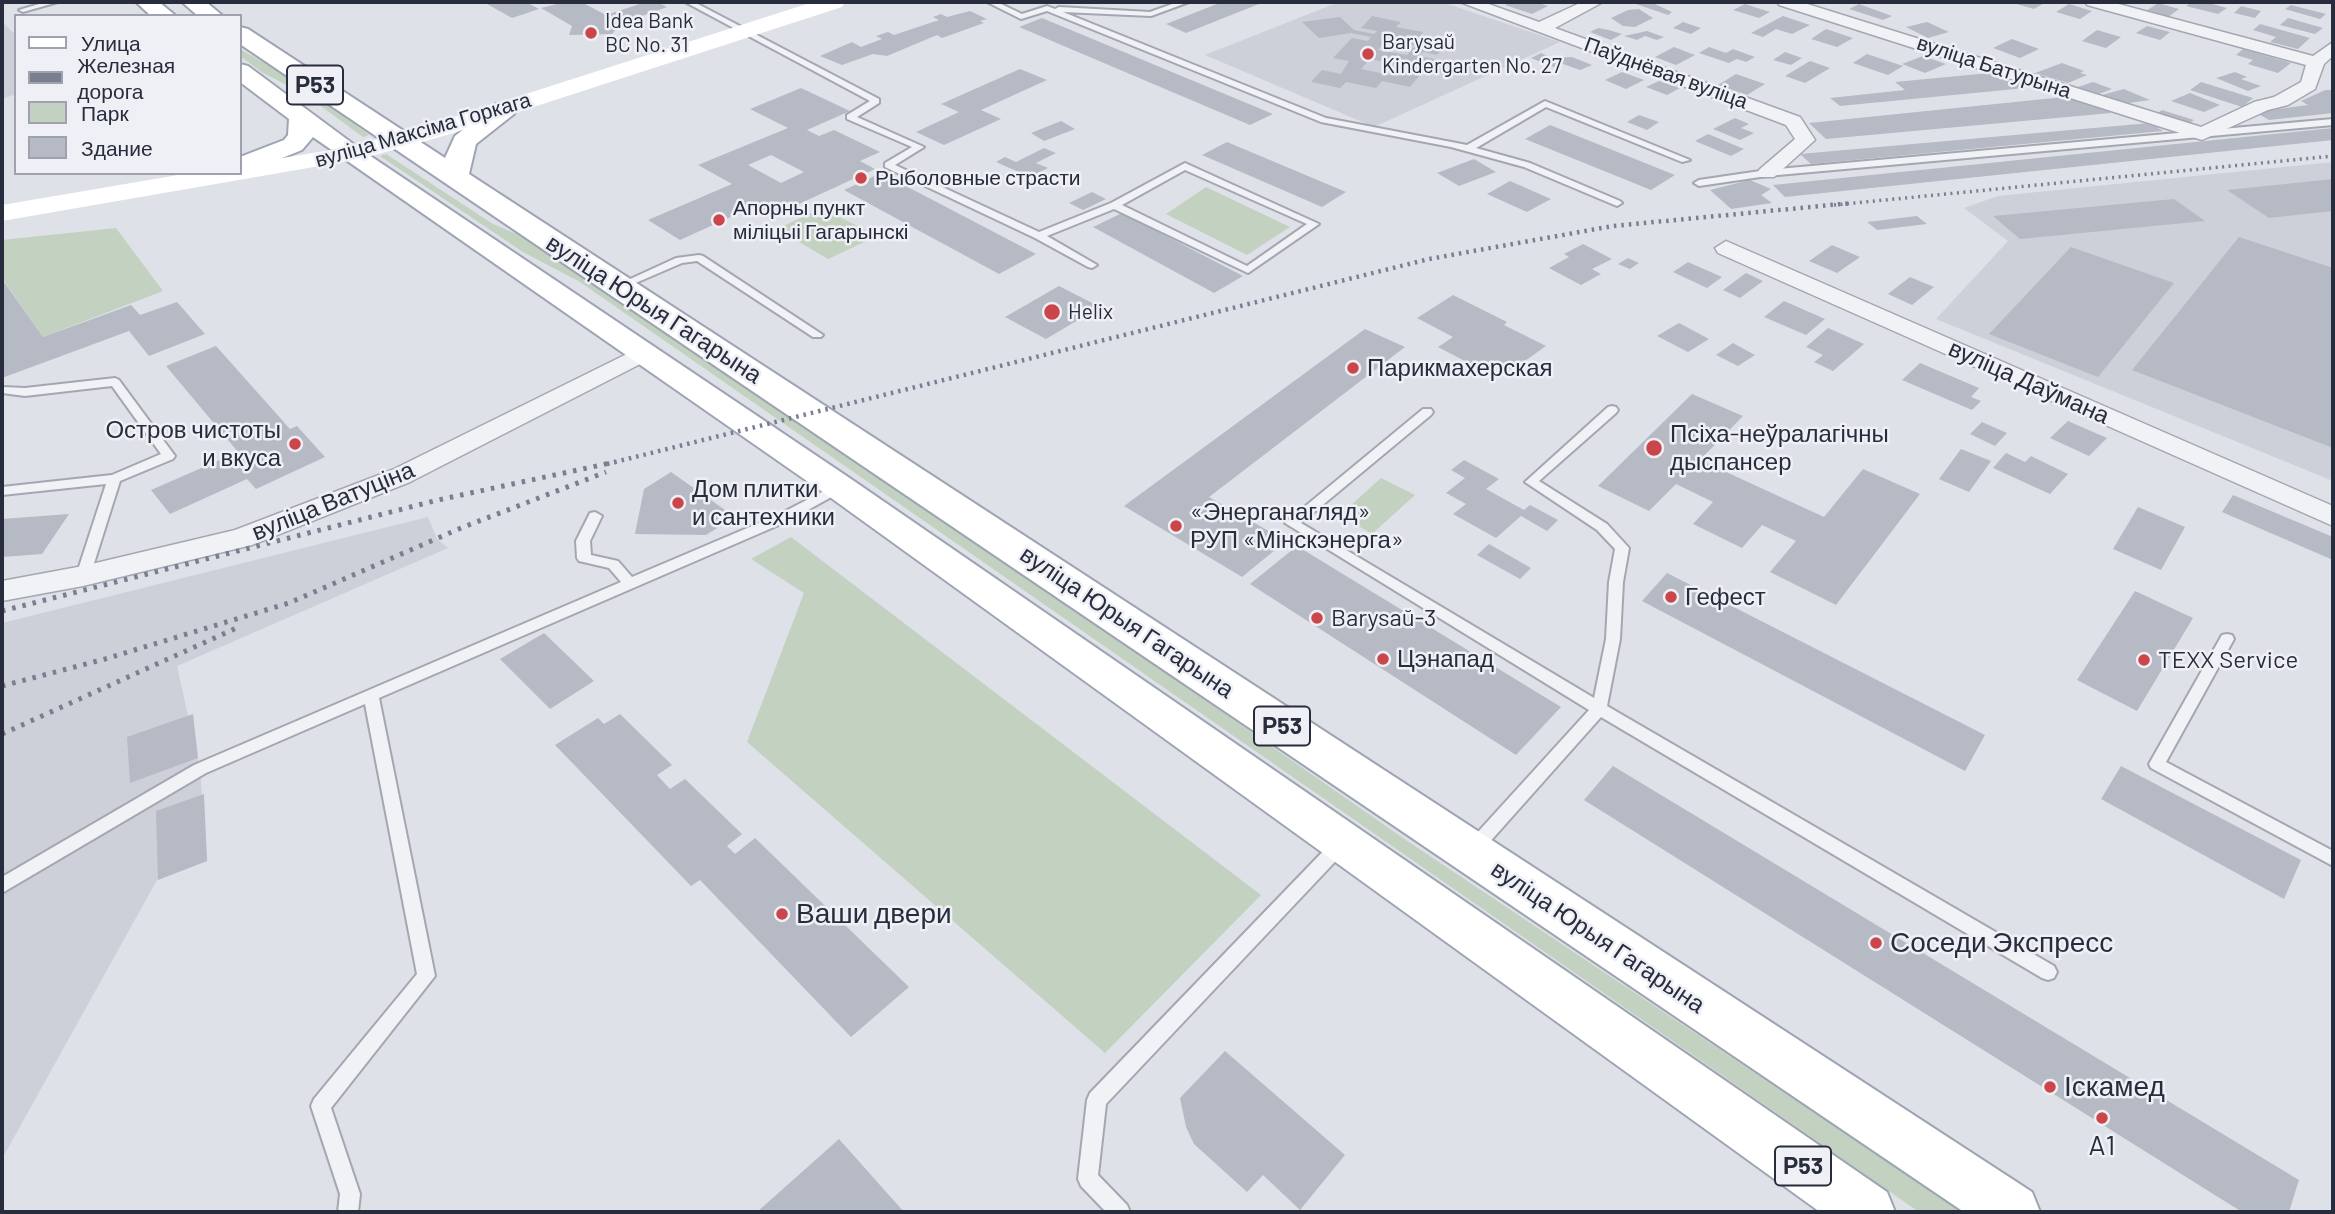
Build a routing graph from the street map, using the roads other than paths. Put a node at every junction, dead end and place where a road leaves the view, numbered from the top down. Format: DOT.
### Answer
graph roads {
  1 [pos="54,2"];
  2 [pos="146,2"];
  3 [pos="192,2"];
  4 [pos="689,2"];
  5 [pos="812,2"];
  6 [pos="834,2"];
  7 [pos="991,2"];
  8 [pos="1064,2"];
  9 [pos="1185,2"];
  10 [pos="1468,2"];
  11 [pos="1595,2"];
  12 [pos="1785,2"];
  13 [pos="2093,2"];
  14 [pos="1047,8"];
  15 [pos="23,10"];
  16 [pos="162,14"];
  17 [pos="209,14"];
  18 [pos="741,28"];
  19 [pos="1541,28"];
  20 [pos="242,35"];
  21 [pos="2333,47"];
  22 [pos="2316,62"];
  23 [pos="242,73"];
  24 [pos="505,108"];
  25 [pos="301,117"];
  26 [pos="2333,122"];
  27 [pos="2202,134"];
  28 [pos="394,139"];
  29 [pos="1468,149"];
  30 [pos="347,151"];
  31 [pos="1685,160"];
  32 [pos="243,165"];
  33 [pos="242,170"];
  34 [pos="1767,173"];
  35 [pos="182,175"];
  36 [pos="213,175"];
  37 [pos="456,179"];
  38 [pos="1699,183"];
  39 [pos="2,203"];
  40 [pos="1617,203"];
  41 [pos="1114,205"];
  42 [pos="2,213"];
  43 [pos="1039,236"];
  44 [pos="1726,248"];
  45 [pos="1092,265"];
  46 [pos="620,286"];
  47 [pos="817,335"];
  48 [pos="643,353"];
  49 [pos="2,390"];
  50 [pos="1612,410"];
  51 [pos="1427,412"];
  52 [pos="114,479"];
  53 [pos="839,487"];
  54 [pos="2,491"];
  55 [pos="595,516"];
  56 [pos="2333,517"];
  57 [pos="83,576"];
  58 [pos="629,583"];
  59 [pos="2,591"];
  60 [pos="2227,639"];
  61 [pos="372,694"];
  62 [pos="1599,709"];
  63 [pos="1343,842"];
  64 [pos="1469,852"];
  65 [pos="2333,859"];
  66 [pos="2,886"];
  67 [pos="2048,972"];
  68 [pos="348,1212"];
  69 [pos="1120,1212"];
  70 [pos="1867,1212"];
  71 [pos="2012,1212"];
  1 -- 15 [label="lane"];
  2 -- 16 [label="main road"];
  3 -- 17 [label="main road"];
  4 -- 18 [label="lane"];
  5 -- 18 [label="main road, вуліца Максіма Горкага"];
  6 -- 18 [label="main road, вуліца Максіма Горкага"];
  7 -- 14 [label="lane"];
  8 -- 14 [label="lane"];
  9 -- 14 [label="lane"];
  10 -- 19 [label="street, Паўднёвая вуліца"];
  11 -- 19 [label="street"];
  12 -- 27 [label="street, вуліца Батурына"];
  13 -- 22 [label="street"];
  14 -- 29 [label="lane"];
  18 -- 24 [label="main road, вуліца Максіма Горкага"];
  18 -- 28 [label="main road, вуліца Максіма Горкага"];
  18 -- 43 [label="lane"];
  19 -- 34 [label="street, Паўднёвая вуліца"];
  20 -- 28 [label="main road, вуліца Юрыя Гагарына / Р53"];
  21 -- 22 [label="street"];
  22 -- 27 [label="street"];
  23 -- 25 [label="main road, вуліца Юрыя Гагарына / Р53"];
  24 -- 28 [label="main road, вуліца Максіма Горкага"];
  24 -- 37 [label="main road"];
  25 -- 30 [label="main road, вуліца Юрыя Гагарына / Р53"];
  25 -- 32 [label="main road"];
  26 -- 27 [label="lane"];
  27 -- 34 [label="lane"];
  28 -- 30 [label="main road, вуліца Максіма Горкага"];
  28 -- 37 [label="main road, вуліца Юрыя Гагарына / Р53"];
  29 -- 31 [label="lane"];
  29 -- 40 [label="lane"];
  30 -- 32 [label="main road, вуліца Максіма Горкага"];
  30 -- 33 [label="main road, вуліца Максіма Горкага"];
  30 -- 48 [label="main road, вуліца Юрыя Гагарына / Р53"];
  34 -- 38 [label="lane"];
  35 -- 39 [label="main road"];
  36 -- 42 [label="main road, вуліца Максіма Горкага"];
  37 -- 46 [label="main road, вуліца Юрыя Гагарына / Р53"];
  41 -- 41 [label="lane"];
  41 -- 43 [label="lane"];
  43 -- 45 [label="lane"];
  44 -- 56 [label="street, вуліца Даўмана"];
  46 -- 47 [label="lane"];
  46 -- 64 [label="main road, вуліца Юрыя Гагарына / Р53"];
  48 -- 53 [label="main road, вуліца Юрыя Гагарына / Р53"];
  48 -- 57 [label="street, вуліца Ватуціна"];
  49 -- 52 [label="lane"];
  50 -- 62 [label="lane"];
  51 -- 62 [label="lane"];
  52 -- 54 [label="lane"];
  52 -- 57 [label="lane"];
  53 -- 58 [label="lane"];
  53 -- 63 [label="main road, вуліца Юрыя Гагарына / Р53"];
  55 -- 58 [label="lane"];
  57 -- 59 [label="street, вуліца Ватуціна"];
  58 -- 61 [label="lane"];
  60 -- 65 [label="lane"];
  61 -- 66 [label="lane"];
  61 -- 68 [label="lane"];
  62 -- 64 [label="lane"];
  62 -- 67 [label="lane"];
  63 -- 69 [label="lane"];
  63 -- 70 [label="main road, вуліца Юрыя Гагарына / Р53"];
  64 -- 71 [label="main road, вуліца Юрыя Гагарына / Р53"];
}
